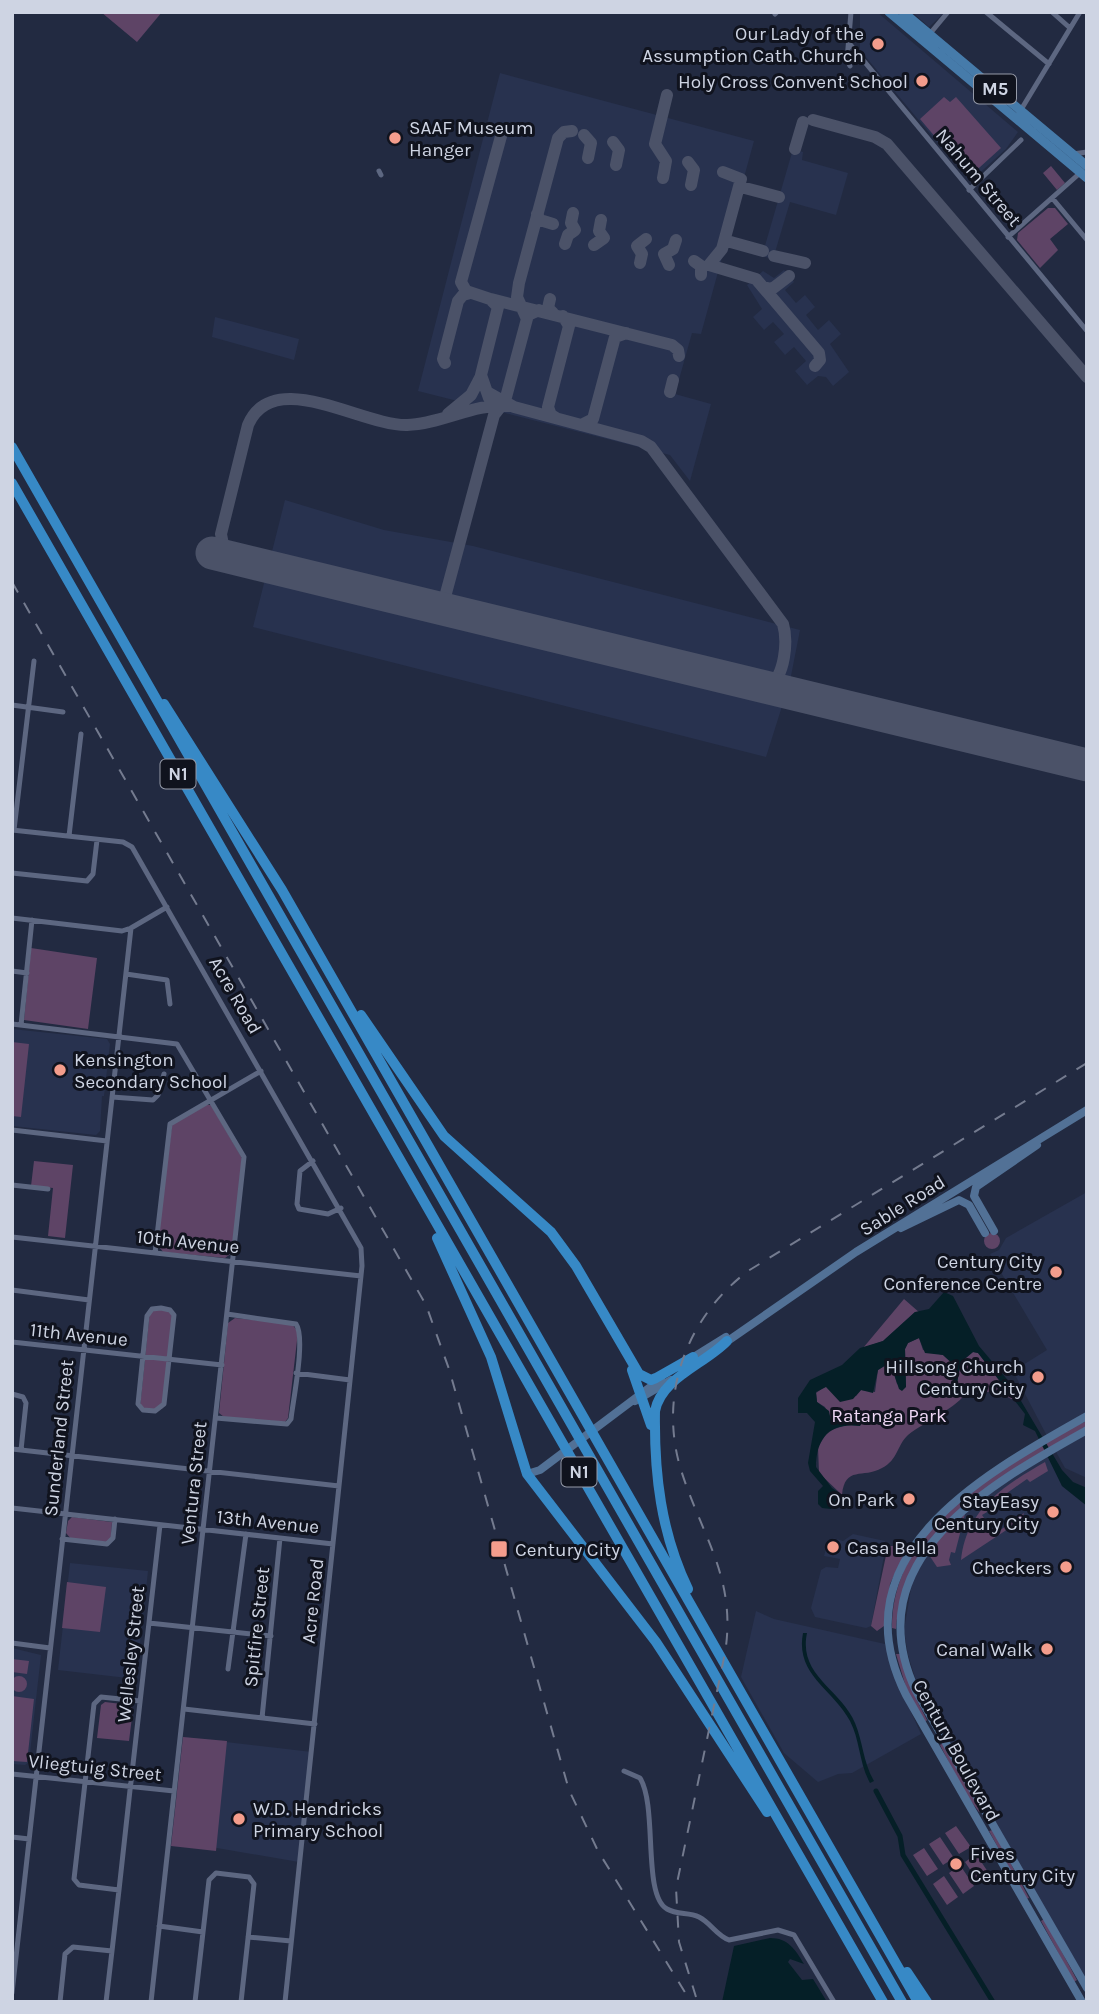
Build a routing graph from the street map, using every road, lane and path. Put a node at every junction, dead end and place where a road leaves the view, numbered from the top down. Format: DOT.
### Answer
graph roads {
  1 [pos="851,12"];
  2 [pos="889,12"];
  3 [pos="903,12"];
  4 [pos="948,12"];
  5 [pos="986,12"];
  6 [pos="1052,12"];
  7 [pos="1080,12"];
  8 [pos="1070,28"];
  9 [pos="927,37"];
  10 [pos="849,43"];
  11 [pos="1049,64"];
  12 [pos="850,66"];
  13 [pos="1018,115"];
  14 [pos="1021,139"];
  15 [pos="1086,152"];
  16 [pos="1072,154"];
  17 [pos="1085,171"];
  18 [pos="969,190"];
  19 [pos="1053,200"];
  20 [pos="1008,237"];
  21 [pos="1087,240"];
  22 [pos="1087,331"];
  23 [pos="12,447"];
  24 [pos="12,483"];
  25 [pos="112,625"];
  26 [pos="34,661"];
  27 [pos="12,705"];
  28 [pos="29,707"];
  29 [pos="63,712"];
  30 [pos="81,734"];
  31 [pos="13,830"];
  32 [pos="69,836"];
  33 [pos="97,839"];
  34 [pos="12,873"];
  35 [pos="167,907"];
  36 [pos="12,918"];
  37 [pos="32,920"];
  38 [pos="131,928"];
  39 [pos="321,957"];
  40 [pos="12,971"];
  41 [pos="27,972"];
  42 [pos="126,974"];
  43 [pos="170,1004"];
  44 [pos="12,1024"];
  45 [pos="21,1025"];
  46 [pos="119,1036"];
  47 [pos="345,1065"];
  48 [pos="261,1071"];
  49 [pos="164,1074"];
  50 [pos="112,1097"];
  51 [pos="211,1100"];
  52 [pos="1087,1110"];
  53 [pos="12,1130"];
  54 [pos="1046,1135"];
  55 [pos="107,1141"];
  56 [pos="313,1161"];
  57 [pos="12,1185"];
  58 [pos="48,1189"];
  59 [pos="341,1208"];
  60 [pos="895,1228"];
  61 [pos="994,1231"];
  62 [pos="985,1233"];
  63 [pos="12,1237"];
  64 [pos="95,1246"];
  65 [pos="155,1253"];
  66 [pos="233,1262"];
  67 [pos="361,1276"];
  68 [pos="12,1290"];
  69 [pos="89,1300"];
  70 [pos="227,1314"];
  71 [pos="738,1332"];
  72 [pos="727,1341"];
  73 [pos="12,1342"];
  74 [pos="84,1350"];
  75 [pos="623,1350"];
  76 [pos="143,1356"];
  77 [pos="169,1360"];
  78 [pos="222,1365"];
  79 [pos="682,1368"];
  80 [pos="296,1373"];
  81 [pos="351,1380"];
  82 [pos="12,1394"];
  83 [pos="640,1397"];
  84 [pos="1087,1416"];
  85 [pos="216,1418"];
  86 [pos="1087,1430"];
  87 [pos="12,1449"];
  88 [pos="21,1450"];
  89 [pos="72,1456"];
  90 [pos="657,1458"];
  91 [pos="210,1471"];
  92 [pos="530,1476"];
  93 [pos="339,1486"];
  94 [pos="991,1486"];
  95 [pos="957,1497"];
  96 [pos="12,1508"];
  97 [pos="65,1514"];
  98 [pos="115,1519"];
  99 [pos="160,1525"];
  100 [pos="204,1530"];
  101 [pos="246,1534"];
  102 [pos="280,1538"];
  103 [pos="62,1539"];
  104 [pos="333,1544"];
  105 [pos="149,1623"];
  106 [pos="193,1628"];
  107 [pos="234,1631"];
  108 [pos="271,1636"];
  109 [pos="709,1637"];
  110 [pos="12,1643"];
  111 [pos="50,1648"];
  112 [pos="228,1670"];
  113 [pos="140,1701"];
  114 [pos="184,1709"];
  115 [pos="262,1718"];
  116 [pos="315,1724"];
  117 [pos="624,1771"];
  118 [pos="12,1774"];
  119 [pos="36,1776"];
  120 [pos="85,1781"];
  121 [pos="131,1786"];
  122 [pos="174,1791"];
  123 [pos="12,1837"];
  124 [pos="29,1839"];
  125 [pos="812,1879"];
  126 [pos="853,1889"];
  127 [pos="119,1890"];
  128 [pos="13,1909"];
  129 [pos="21,1910"];
  130 [pos="159,1926"];
  131 [pos="203,1931"];
  132 [pos="248,1937"];
  133 [pos="291,1941"];
  134 [pos="112,1951"];
  135 [pos="13,1981"];
  136 [pos="1087,1988"];
  137 [pos="12,1993"];
  138 [pos="60,2002"];
  139 [pos="106,2002"];
  140 [pos="151,2002"];
  141 [pos="195,2002"];
  142 [pos="241,2002"];
  143 [pos="285,2002"];
  144 [pos="834,2002"];
  145 [pos="883,2002"];
  146 [pos="902,2002"];
  147 [pos="918,2002"];
  148 [pos="928,2002"];
  149 [pos="1082,2002"];
  1 -- 10 [label="street"];
  2 -- 9 [label="main road, M5"];
  3 -- 9 [label="main road, M5"];
  4 -- 9 [label="street"];
  5 -- 11 [label="street"];
  6 -- 8 [label="street"];
  7 -- 8 [label="street"];
  8 -- 11 [label="street"];
  9 -- 13 [label="main road, M5"];
  10 -- 12 [label="street"];
  10 -- 18 [label="street, Nahum Street"];
  11 -- 13 [label="street"];
  13 -- 16 [label="main road, M5"];
  13 -- 17 [label="main road, M5"];
  14 -- 18 [label="street"];
  15 -- 16 [label="street"];
  15 -- 17 [label="street"];
  16 -- 17 [label="main road, M5"];
  17 -- 19 [label="street"];
  18 -- 20 [label="street, Nahum Street"];
  19 -- 20 [label="street"];
  19 -- 21 [label="street"];
  20 -- 22 [label="street, Nahum Street"];
  23 -- 25 [label="highway, N1"];
  24 -- 47 [label="highway, N1"];
  25 -- 39 [label="highway"];
  25 -- 146 [label="highway, N1"];
  26 -- 28 [label="street"];
  27 -- 28 [label="street"];
  28 -- 29 [label="street"];
  28 -- 31 [label="street"];
  30 -- 32 [label="street"];
  31 -- 32 [label="street"];
  32 -- 33 [label="street"];
  33 -- 34 [label="street"];
  33 -- 35 [label="street, Acre Road"];
  35 -- 38 [label="street"];
  35 -- 48 [label="street, Acre Road"];
  36 -- 37 [label="street"];
  37 -- 38 [label="street"];
  37 -- 41 [label="street"];
  38 -- 42 [label="street, Sunderland Street"];
  39 -- 75 [label="highway"];
  39 -- 109 [label="highway"];
  40 -- 41 [label="street"];
  41 -- 45 [label="street"];
  42 -- 43 [label="street"];
  42 -- 46 [label="street, Sunderland Street"];
  44 -- 45 [label="street"];
  45 -- 46 [label="street"];
  46 -- 50 [label="street, Sunderland Street"];
  46 -- 51 [label="street, Ventura Street"];
  47 -- 92 [label="highway"];
  47 -- 125 [label="highway, N1"];
  48 -- 51 [label="street"];
  48 -- 56 [label="street, Acre Road"];
  49 -- 50 [label="street"];
  50 -- 55 [label="street, Sunderland Street"];
  51 -- 65 [label="street"];
  51 -- 66 [label="street, Ventura Street"];
  52 -- 54 [label="main road, Sable Road"];
  53 -- 55 [label="street"];
  54 -- 60 [label="main road, Sable Road"];
  54 -- 61 [label="main road"];
  55 -- 64 [label="street, Sunderland Street"];
  56 -- 59 [label="street, Acre Road"];
  56 -- 59 [label="street"];
  57 -- 58 [label="street"];
  59 -- 67 [label="street, Acre Road"];
  60 -- 62 [label="main road"];
  60 -- 71 [label="main road, Sable Road"];
  63 -- 64 [label="street, 10th Avenue"];
  64 -- 65 [label="street, 10th Avenue"];
  64 -- 69 [label="street, Sunderland Street"];
  65 -- 66 [label="street, 10th Avenue"];
  66 -- 67 [label="street, 10th Avenue"];
  66 -- 70 [label="street, Ventura Street"];
  67 -- 81 [label="street, Acre Road"];
  68 -- 69 [label="street"];
  69 -- 74 [label="street, Sunderland Street"];
  70 -- 78 [label="street, Ventura Street"];
  70 -- 80 [label="street"];
  71 -- 72 [label="main road, Sable Road"];
  71 -- 79 [label="main road, Sable Road"];
  72 -- 79 [label="highway"];
  73 -- 74 [label="street, 11th Avenue"];
  74 -- 76 [label="street, 11th Avenue"];
  74 -- 89 [label="street, Sunderland Street"];
  75 -- 79 [label="highway"];
  75 -- 83 [label="highway"];
  76 -- 77 [label="street, 11th Avenue"];
  76 -- 77 [label="street, 11th Avenue"];
  76 -- 77 [label="street, 11th Avenue"];
  77 -- 78 [label="street, 11th Avenue"];
  78 -- 85 [label="street, Ventura Street"];
  79 -- 83 [label="main road, Sable Road"];
  79 -- 90 [label="highway"];
  80 -- 81 [label="street"];
  80 -- 85 [label="street"];
  81 -- 93 [label="street, Acre Road"];
  82 -- 88 [label="street"];
  83 -- 90 [label="highway"];
  83 -- 92 [label="main road, Sable Road"];
  84 -- 95 [label="main road, Century Boulevard"];
  85 -- 91 [label="street, Ventura Street"];
  86 -- 94 [label="main road, Century Boulevard"];
  87 -- 88 [label="street"];
  88 -- 89 [label="street"];
  89 -- 91 [label="street"];
  89 -- 97 [label="street, Sunderland Street"];
  90 -- 109 [label="highway"];
  91 -- 93 [label="street"];
  91 -- 100 [label="street, Ventura Street"];
  92 -- 125 [label="highway"];
  93 -- 104 [label="street, Acre Road"];
  94 -- 95 [label="main road"];
  94 -- 136 [label="main road, Century Boulevard"];
  95 -- 149 [label="main road, Century Boulevard"];
  96 -- 97 [label="street, 13th Avenue"];
  97 -- 98 [label="street, 13th Avenue"];
  97 -- 103 [label="street, Sunderland Street"];
  98 -- 99 [label="street, 13th Avenue"];
  98 -- 103 [label="street"];
  99 -- 100 [label="street, 13th Avenue"];
  99 -- 105 [label="street, Wellesley Street"];
  100 -- 101 [label="street, 13th Avenue"];
  100 -- 106 [label="street, Ventura Street"];
  101 -- 102 [label="street, 13th Avenue"];
  101 -- 107 [label="street"];
  102 -- 104 [label="street, 13th Avenue"];
  102 -- 108 [label="street, Spitfire Street"];
  103 -- 111 [label="street, Sunderland Street"];
  104 -- 116 [label="street, Acre Road"];
  105 -- 106 [label="street"];
  105 -- 113 [label="street, Wellesley Street"];
  106 -- 107 [label="street"];
  106 -- 114 [label="street, Ventura Street"];
  107 -- 108 [label="street"];
  107 -- 112 [label="street"];
  108 -- 115 [label="street, Spitfire Street"];
  109 -- 126 [label="highway"];
  110 -- 111 [label="street"];
  111 -- 119 [label="street, Sunderland Street"];
  113 -- 120 [label="street"];
  113 -- 121 [label="street, Wellesley Street"];
  114 -- 115 [label="street"];
  114 -- 122 [label="street, Ventura Street"];
  115 -- 116 [label="street"];
  116 -- 133 [label="street, Acre Road"];
  117 -- 144 [label="street"];
  118 -- 119 [label="street, Vliegtuig Street"];
  119 -- 120 [label="street, Vliegtuig Street"];
  119 -- 124 [label="street, Sunderland Street"];
  120 -- 121 [label="street, Vliegtuig Street"];
  120 -- 127 [label="street"];
  121 -- 122 [label="street, Vliegtuig Street"];
  121 -- 127 [label="street, Wellesley Street"];
  122 -- 130 [label="street, Ventura Street"];
  123 -- 124 [label="street"];
  124 -- 129 [label="street, Sunderland Street"];
  125 -- 145 [label="highway, N1"];
  126 -- 147 [label="highway"];
  126 -- 148 [label="highway"];
  127 -- 134 [label="street, Wellesley Street"];
  128 -- 129 [label="street"];
  129 -- 135 [label="street, Sunderland Street"];
  130 -- 131 [label="street"];
  130 -- 140 [label="street, Ventura Street"];
  131 -- 132 [label="street"];
  131 -- 141 [label="street"];
  132 -- 133 [label="street"];
  132 -- 142 [label="street"];
  133 -- 143 [label="street, Acre Road"];
  134 -- 138 [label="street"];
  134 -- 139 [label="street, Wellesley Street"];
  135 -- 137 [label="street, Sunderland Street"];
}
